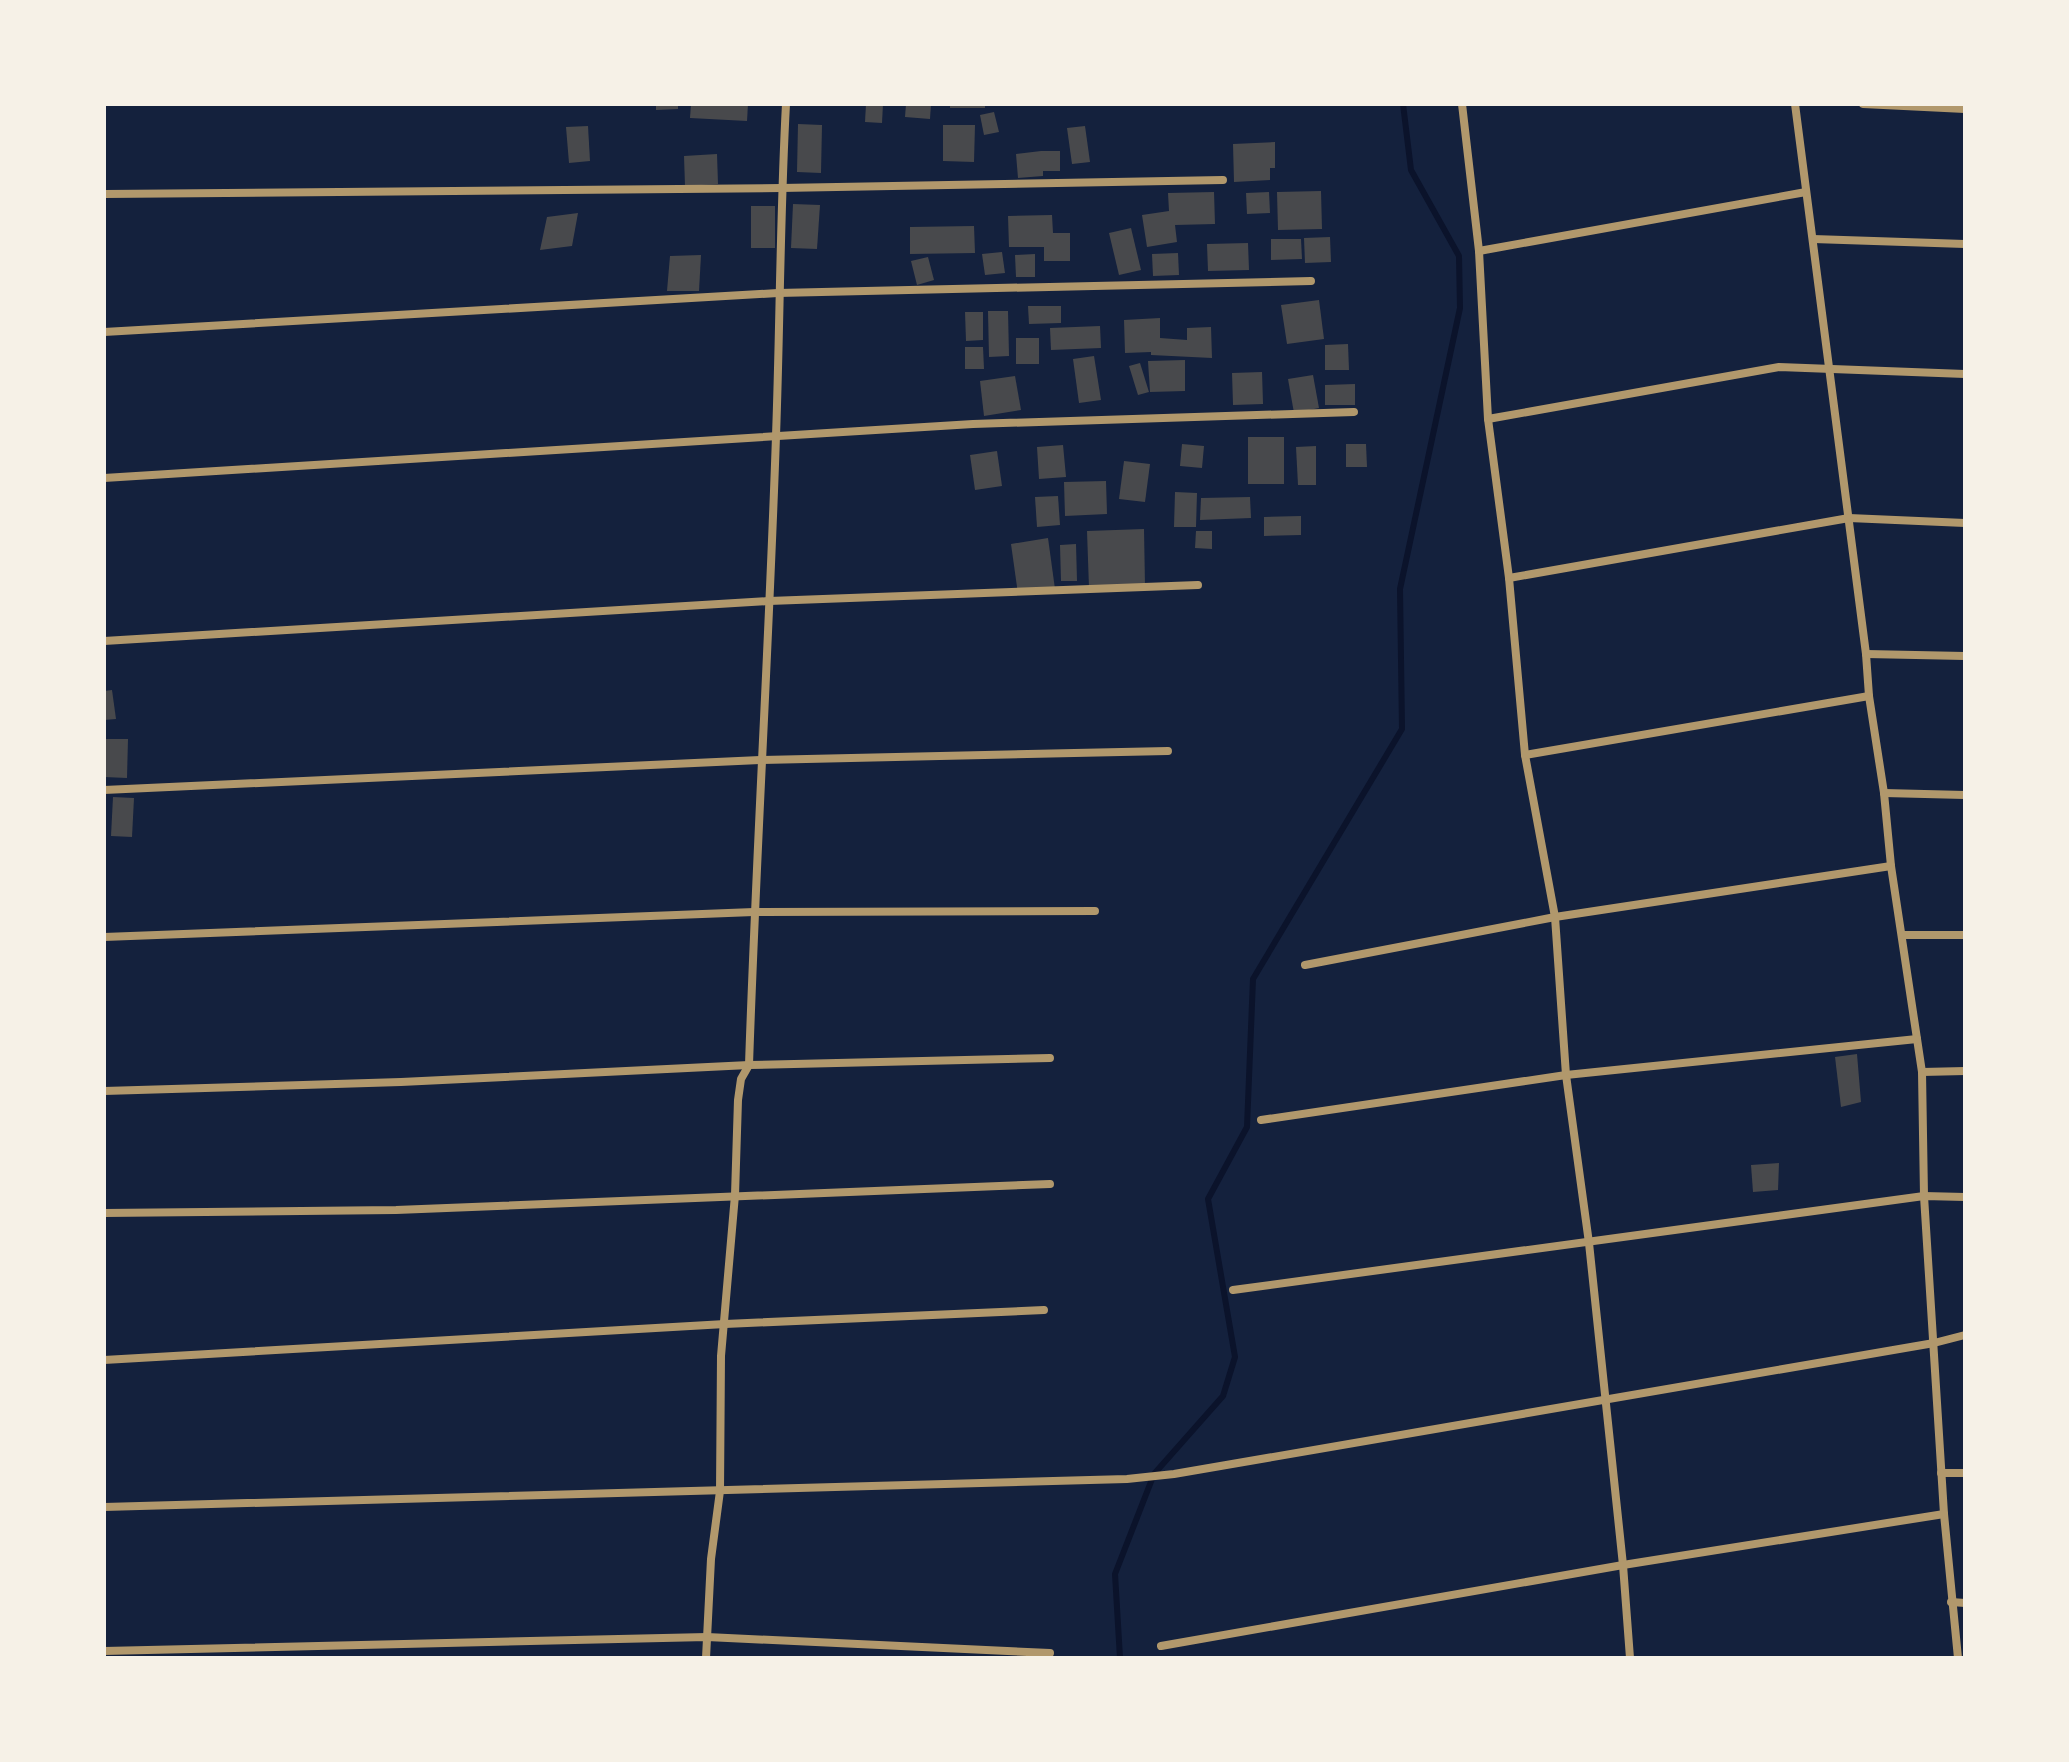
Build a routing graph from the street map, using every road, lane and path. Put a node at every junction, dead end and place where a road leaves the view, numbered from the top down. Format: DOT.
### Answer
graph roads {
  1 [pos="786,104"];
  2 [pos="1462,104"];
  3 [pos="1795,104"];
  4 [pos="1863,104"];
  5 [pos="1965,109"];
  6 [pos="1223,180"];
  7 [pos="781,188"];
  8 [pos="1806,192"];
  9 [pos="104,194"];
  10 [pos="1813,239"];
  11 [pos="1965,244"];
  12 [pos="1479,251"];
  13 [pos="1311,281"];
  14 [pos="778,293"];
  15 [pos="104,332"];
  16 [pos="1830,369"];
  17 [pos="1965,374"];
  18 [pos="1354,412"];
  19 [pos="1488,419"];
  20 [pos="776,435"];
  21 [pos="104,478"];
  22 [pos="1849,518"];
  23 [pos="1965,523"];
  24 [pos="1509,578"];
  25 [pos="1198,585"];
  26 [pos="769,601"];
  27 [pos="104,641"];
  28 [pos="1866,654"];
  29 [pos="1965,656"];
  30 [pos="1869,696"];
  31 [pos="1168,751"];
  32 [pos="1525,755"];
  33 [pos="760,760"];
  34 [pos="104,790"];
  35 [pos="1884,793"];
  36 [pos="1965,795"];
  37 [pos="1891,866"];
  38 [pos="1095,911"];
  39 [pos="754,912"];
  40 [pos="1555,917"];
  41 [pos="1903,935"];
  42 [pos="1965,935"];
  43 [pos="104,937"];
  44 [pos="1305,965"];
  45 [pos="1917,1039"];
  46 [pos="1050,1058"];
  47 [pos="749,1065"];
  48 [pos="1965,1071"];
  49 [pos="1922,1072"];
  50 [pos="1566,1075"];
  51 [pos="104,1091"];
  52 [pos="1261,1120"];
  53 [pos="1050,1184"];
  54 [pos="735,1195"];
  55 [pos="1924,1196"];
  56 [pos="1965,1197"];
  57 [pos="104,1213"];
  58 [pos="1589,1243"];
  59 [pos="1233,1290"];
  60 [pos="1044,1310"];
  61 [pos="725,1324"];
  62 [pos="1965,1335"];
  63 [pos="1934,1343"];
  64 [pos="104,1360"];
  65 [pos="1605,1399"];
  66 [pos="1941,1473"];
  67 [pos="1965,1473"];
  68 [pos="720,1491"];
  69 [pos="104,1507"];
  70 [pos="1944,1514"];
  71 [pos="1623,1565"];
  72 [pos="1951,1602"];
  73 [pos="1965,1603"];
  74 [pos="707,1637"];
  75 [pos="1161,1646"];
  76 [pos="104,1651"];
  77 [pos="1050,1653"];
  78 [pos="706,1658"];
  79 [pos="1630,1658"];
  80 [pos="1958,1658"];
  1 -- 7 [label="street"];
  2 -- 12 [label="street"];
  3 -- 8 [label="street"];
  4 -- 5 [label="street"];
  6 -- 7 [label="street"];
  7 -- 9 [label="street"];
  7 -- 14 [label="street"];
  8 -- 10 [label="street"];
  8 -- 12 [label="street"];
  10 -- 11 [label="street"];
  10 -- 16 [label="street"];
  12 -- 19 [label="street"];
  13 -- 14 [label="street"];
  14 -- 15 [label="street"];
  14 -- 20 [label="street"];
  16 -- 17 [label="street"];
  16 -- 19 [label="street"];
  16 -- 22 [label="street"];
  18 -- 20 [label="street"];
  19 -- 24 [label="street"];
  20 -- 21 [label="street"];
  20 -- 26 [label="street"];
  22 -- 23 [label="street"];
  22 -- 24 [label="street"];
  22 -- 28 [label="street"];
  24 -- 32 [label="street"];
  25 -- 26 [label="street"];
  26 -- 27 [label="street"];
  26 -- 33 [label="street"];
  28 -- 29 [label="street"];
  28 -- 30 [label="street"];
  30 -- 32 [label="street"];
  30 -- 35 [label="street"];
  31 -- 33 [label="street"];
  32 -- 40 [label="street"];
  33 -- 34 [label="street"];
  33 -- 39 [label="street"];
  35 -- 36 [label="street"];
  35 -- 37 [label="street"];
  37 -- 40 [label="street"];
  37 -- 41 [label="street"];
  38 -- 39 [label="street"];
  39 -- 43 [label="street"];
  39 -- 47 [label="street"];
  40 -- 44 [label="street"];
  40 -- 50 [label="street"];
  41 -- 42 [label="street"];
  41 -- 45 [label="street"];
  45 -- 49 [label="street"];
  45 -- 50 [label="street"];
  46 -- 47 [label="street"];
  47 -- 51 [label="street"];
  47 -- 54 [label="street"];
  48 -- 49 [label="street"];
  49 -- 55 [label="street"];
  50 -- 52 [label="street"];
  50 -- 58 [label="street"];
  53 -- 54 [label="street"];
  54 -- 57 [label="street"];
  54 -- 61 [label="street"];
  55 -- 56 [label="street"];
  55 -- 58 [label="street"];
  55 -- 63 [label="street"];
  58 -- 59 [label="street"];
  58 -- 65 [label="street"];
  60 -- 61 [label="street"];
  61 -- 64 [label="street"];
  61 -- 68 [label="street"];
  62 -- 63 [label="street"];
  63 -- 65 [label="street"];
  63 -- 66 [label="street"];
  65 -- 68 [label="street"];
  65 -- 71 [label="street"];
  66 -- 67 [label="street"];
  66 -- 70 [label="street"];
  68 -- 69 [label="street"];
  68 -- 74 [label="street"];
  70 -- 71 [label="street"];
  70 -- 72 [label="street"];
  71 -- 75 [label="street"];
  71 -- 79 [label="street"];
  72 -- 73 [label="street"];
  72 -- 80 [label="street"];
  74 -- 76 [label="street"];
  74 -- 77 [label="street"];
  74 -- 78 [label="street"];
}
